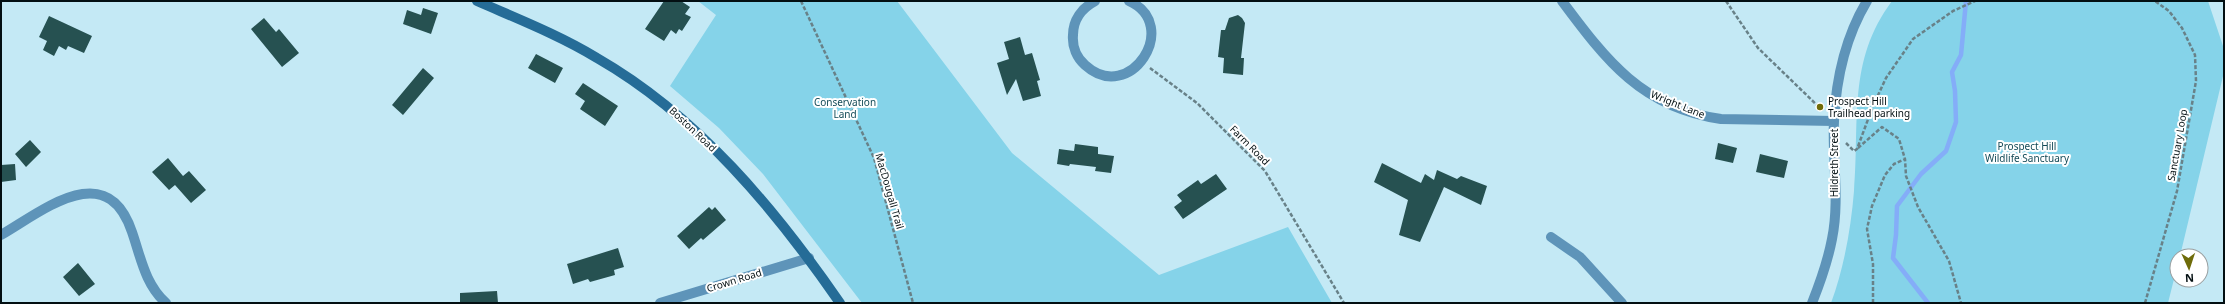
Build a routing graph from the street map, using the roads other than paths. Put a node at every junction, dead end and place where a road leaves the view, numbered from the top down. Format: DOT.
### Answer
graph roads {
  1 [pos="477,1"];
  2 [pos="1129,1"];
  3 [pos="1562,1"];
  4 [pos="1867,1"];
  5 [pos="1091,2"];
  6 [pos="1831,121"];
  7 [pos="1,235"];
  8 [pos="1551,237"];
  9 [pos="809,258"];
  10 [pos="166,303"];
  11 [pos="660,303"];
  12 [pos="840,303"];
  13 [pos="1622,303"];
  14 [pos="1812,303"];
  1 -- 9 [label="main road, Boston Road"];
  2 -- 5 [label="street"];
  3 -- 6 [label="street, Wright Lane"];
  4 -- 6 [label="street, Hildreth Street"];
  6 -- 14 [label="street, Hildreth Street"];
  7 -- 10 [label="street"];
  8 -- 13 [label="street"];
  9 -- 11 [label="street, Crown Road"];
  9 -- 12 [label="main road, Boston Road"];
}
